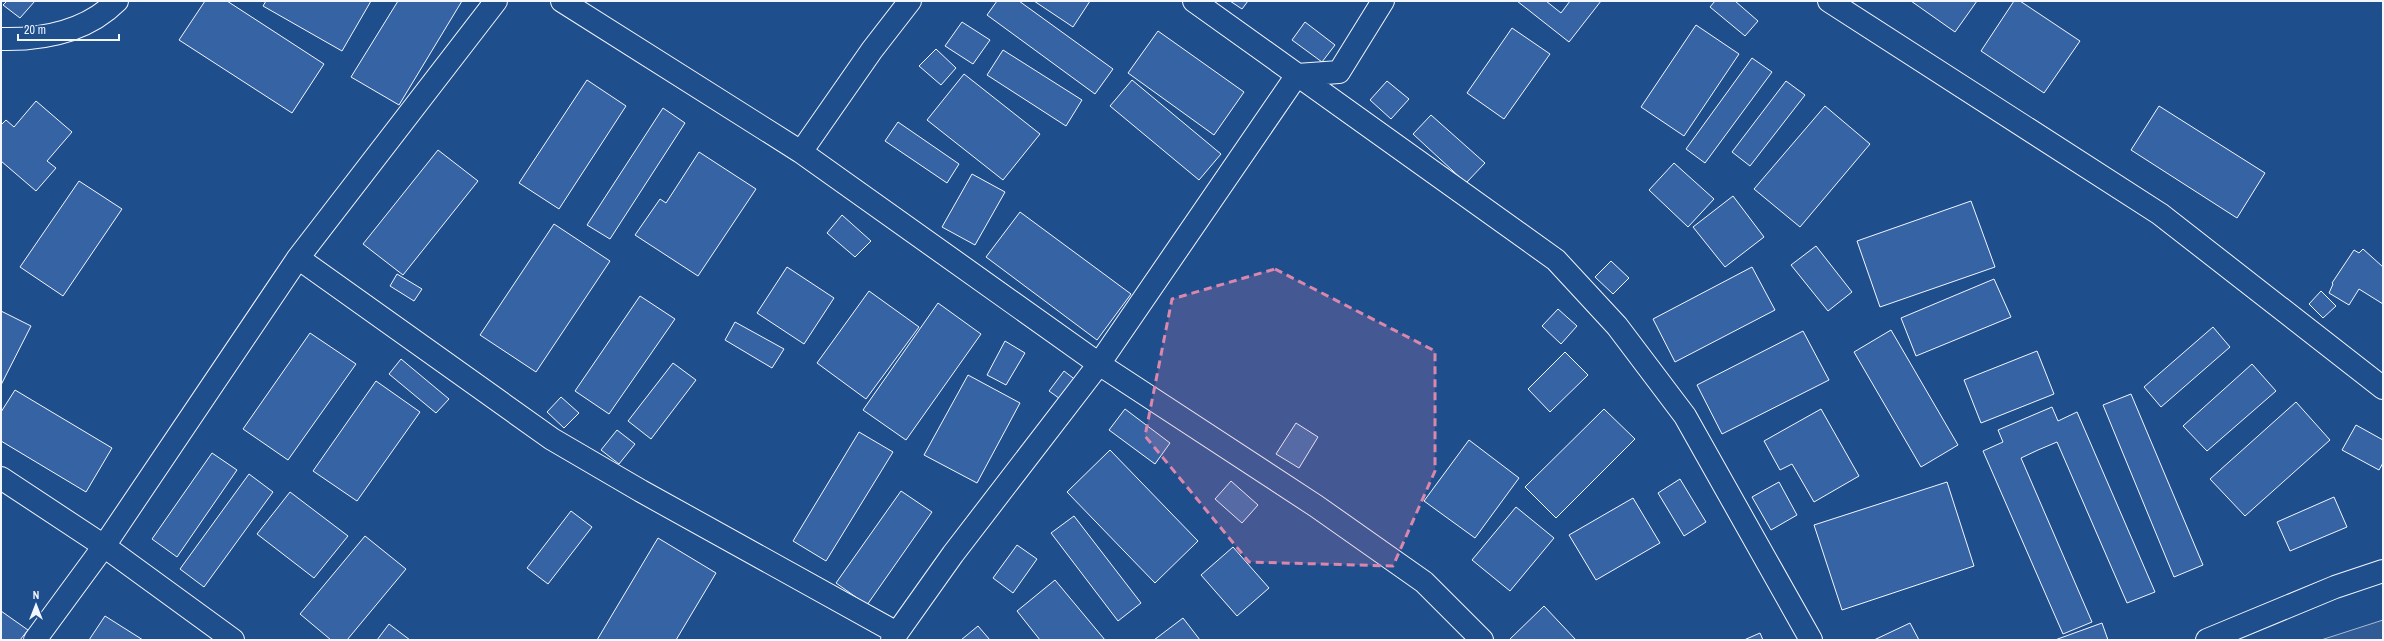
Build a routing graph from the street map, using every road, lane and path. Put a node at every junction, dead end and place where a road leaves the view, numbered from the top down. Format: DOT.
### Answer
graph roads {
  1 [pos="118,1"];
  2 [pos="496,1"];
  3 [pos="562,1"];
  4 [pos="910,1"];
  5 [pos="1194,1"];
  6 [pos="1383,1"];
  7 [pos="1829,1"];
  8 [pos="1,39"];
  9 [pos="1297,75"];
  10 [pos="801,152"];
  11 [pos="298,258"];
  12 [pos="1099,364"];
  13 [pos="2383,388"];
  14 [pos="1,478"];
  15 [pos="104,546"];
  16 [pos="2383,571"];
  17 [pos="894,636"];
  18 [pos="35,640"];
  19 [pos="233,640"];
  20 [pos="1482,640"];
  21 [pos="1811,640"];
  22 [pos="2208,640"];
  1 -- 8 [label="street"];
  2 -- 11 [label="street"];
  3 -- 10 [label="street"];
  4 -- 10 [label="street"];
  5 -- 9 [label="street"];
  6 -- 9 [label="street"];
  7 -- 13 [label="street"];
  9 -- 12 [label="street"];
  9 -- 21 [label="street"];
  10 -- 12 [label="street"];
  11 -- 15 [label="street"];
  11 -- 17 [label="street"];
  12 -- 17 [label="street"];
  12 -- 20 [label="street"];
  14 -- 15 [label="street"];
  15 -- 18 [label="street"];
  15 -- 19 [label="street"];
  16 -- 22 [label="street"];
}
